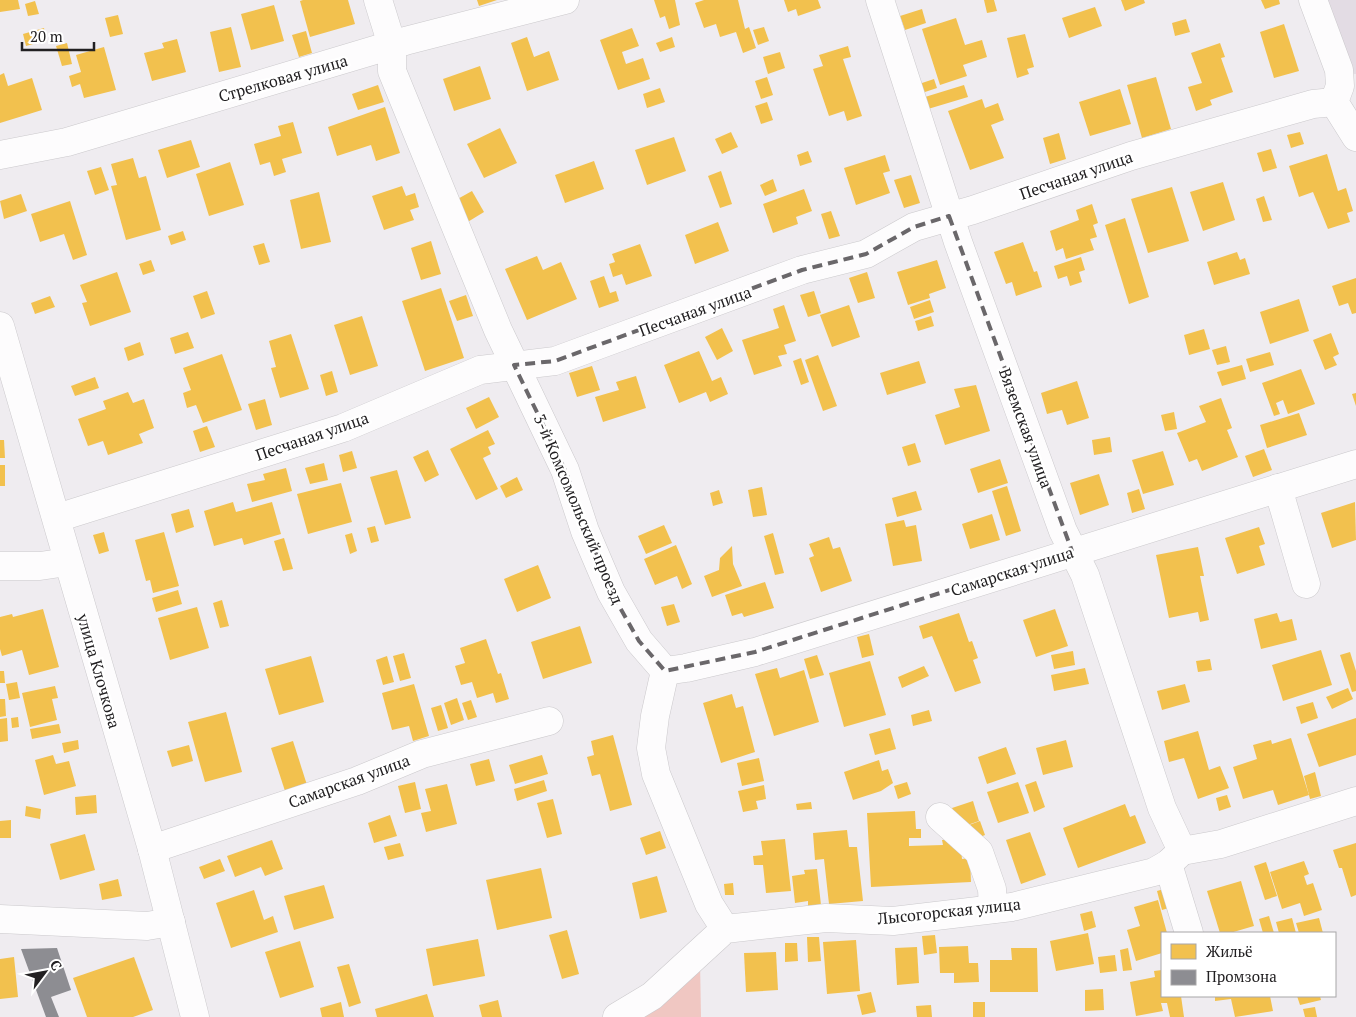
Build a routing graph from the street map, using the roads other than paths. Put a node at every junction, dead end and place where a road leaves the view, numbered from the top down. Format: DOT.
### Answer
graph roads {
  1 [pos="378,0"];
  2 [pos="565,0"];
  3 [pos="880,0"];
  4 [pos="1312,0"];
  5 [pos="392,45"];
  6 [pos="1343,91"];
  7 [pos="1356,138"];
  8 [pos="0,155"];
  9 [pos="949,216"];
  10 [pos="0,326"];
  11 [pos="514,364"];
  12 [pos="1356,464"];
  13 [pos="1278,488"];
  14 [pos="57,518"];
  15 [pos="1072,551"];
  16 [pos="67,562"];
  17 [pos="0,566"];
  18 [pos="1306,584"];
  19 [pos="665,671"];
  20 [pos="549,721"];
  21 [pos="1356,801"];
  22 [pos="940,817"];
  23 [pos="152,849"];
  24 [pos="1175,857"];
  25 [pos="993,909"];
  26 [pos="0,919"];
  27 [pos="171,922"];
  28 [pos="725,929"];
  29 [pos="1189,932"];
  30 [pos="195,1017"];
  31 [pos="617,1017"];
  1 -- 5 [label="street, 3-й Комсомольский проезд"];
  2 -- 5 [label="street, Стрелковая улица"];
  3 -- 9 [label="street, Вяземская улица"];
  4 -- 6 [label="street"];
  5 -- 8 [label="street, Стрелковая улица"];
  5 -- 11 [label="street, 3-й Комсомольский проезд"];
  6 -- 7 [label="street"];
  6 -- 9 [label="street, Песчаная улица"];
  9 -- 11 [label="street, Песчаная улица"];
  9 -- 15 [label="street, Вяземская улица"];
  10 -- 14 [label="street, улица Клочкова"];
  11 -- 14 [label="street, Песчаная улица"];
  11 -- 19 [label="street, 3-й Комсомольский проезд"];
  12 -- 13 [label="street, Самарская улица"];
  13 -- 15 [label="street, Самарская улица"];
  13 -- 18 [label="street"];
  14 -- 16 [label="street, улица Клочкова"];
  15 -- 19 [label="street, Самарская улица"];
  15 -- 24 [label="street, Вяземская улица"];
  16 -- 17 [label="street"];
  16 -- 23 [label="street, улица Клочкова"];
  19 -- 28 [label="street"];
  20 -- 23 [label="street, Самарская улица"];
  21 -- 24 [label="street, Лысогорская улица"];
  22 -- 25 [label="street"];
  23 -- 27 [label="street, улица Клочкова"];
  24 -- 25 [label="street, Лысогорская улица"];
  24 -- 29 [label="street, Вяземская улица"];
  25 -- 28 [label="street, Лысогорская улица"];
  26 -- 27 [label="street"];
  27 -- 30 [label="street, улица Клочкова"];
  28 -- 31 [label="street"];
}
